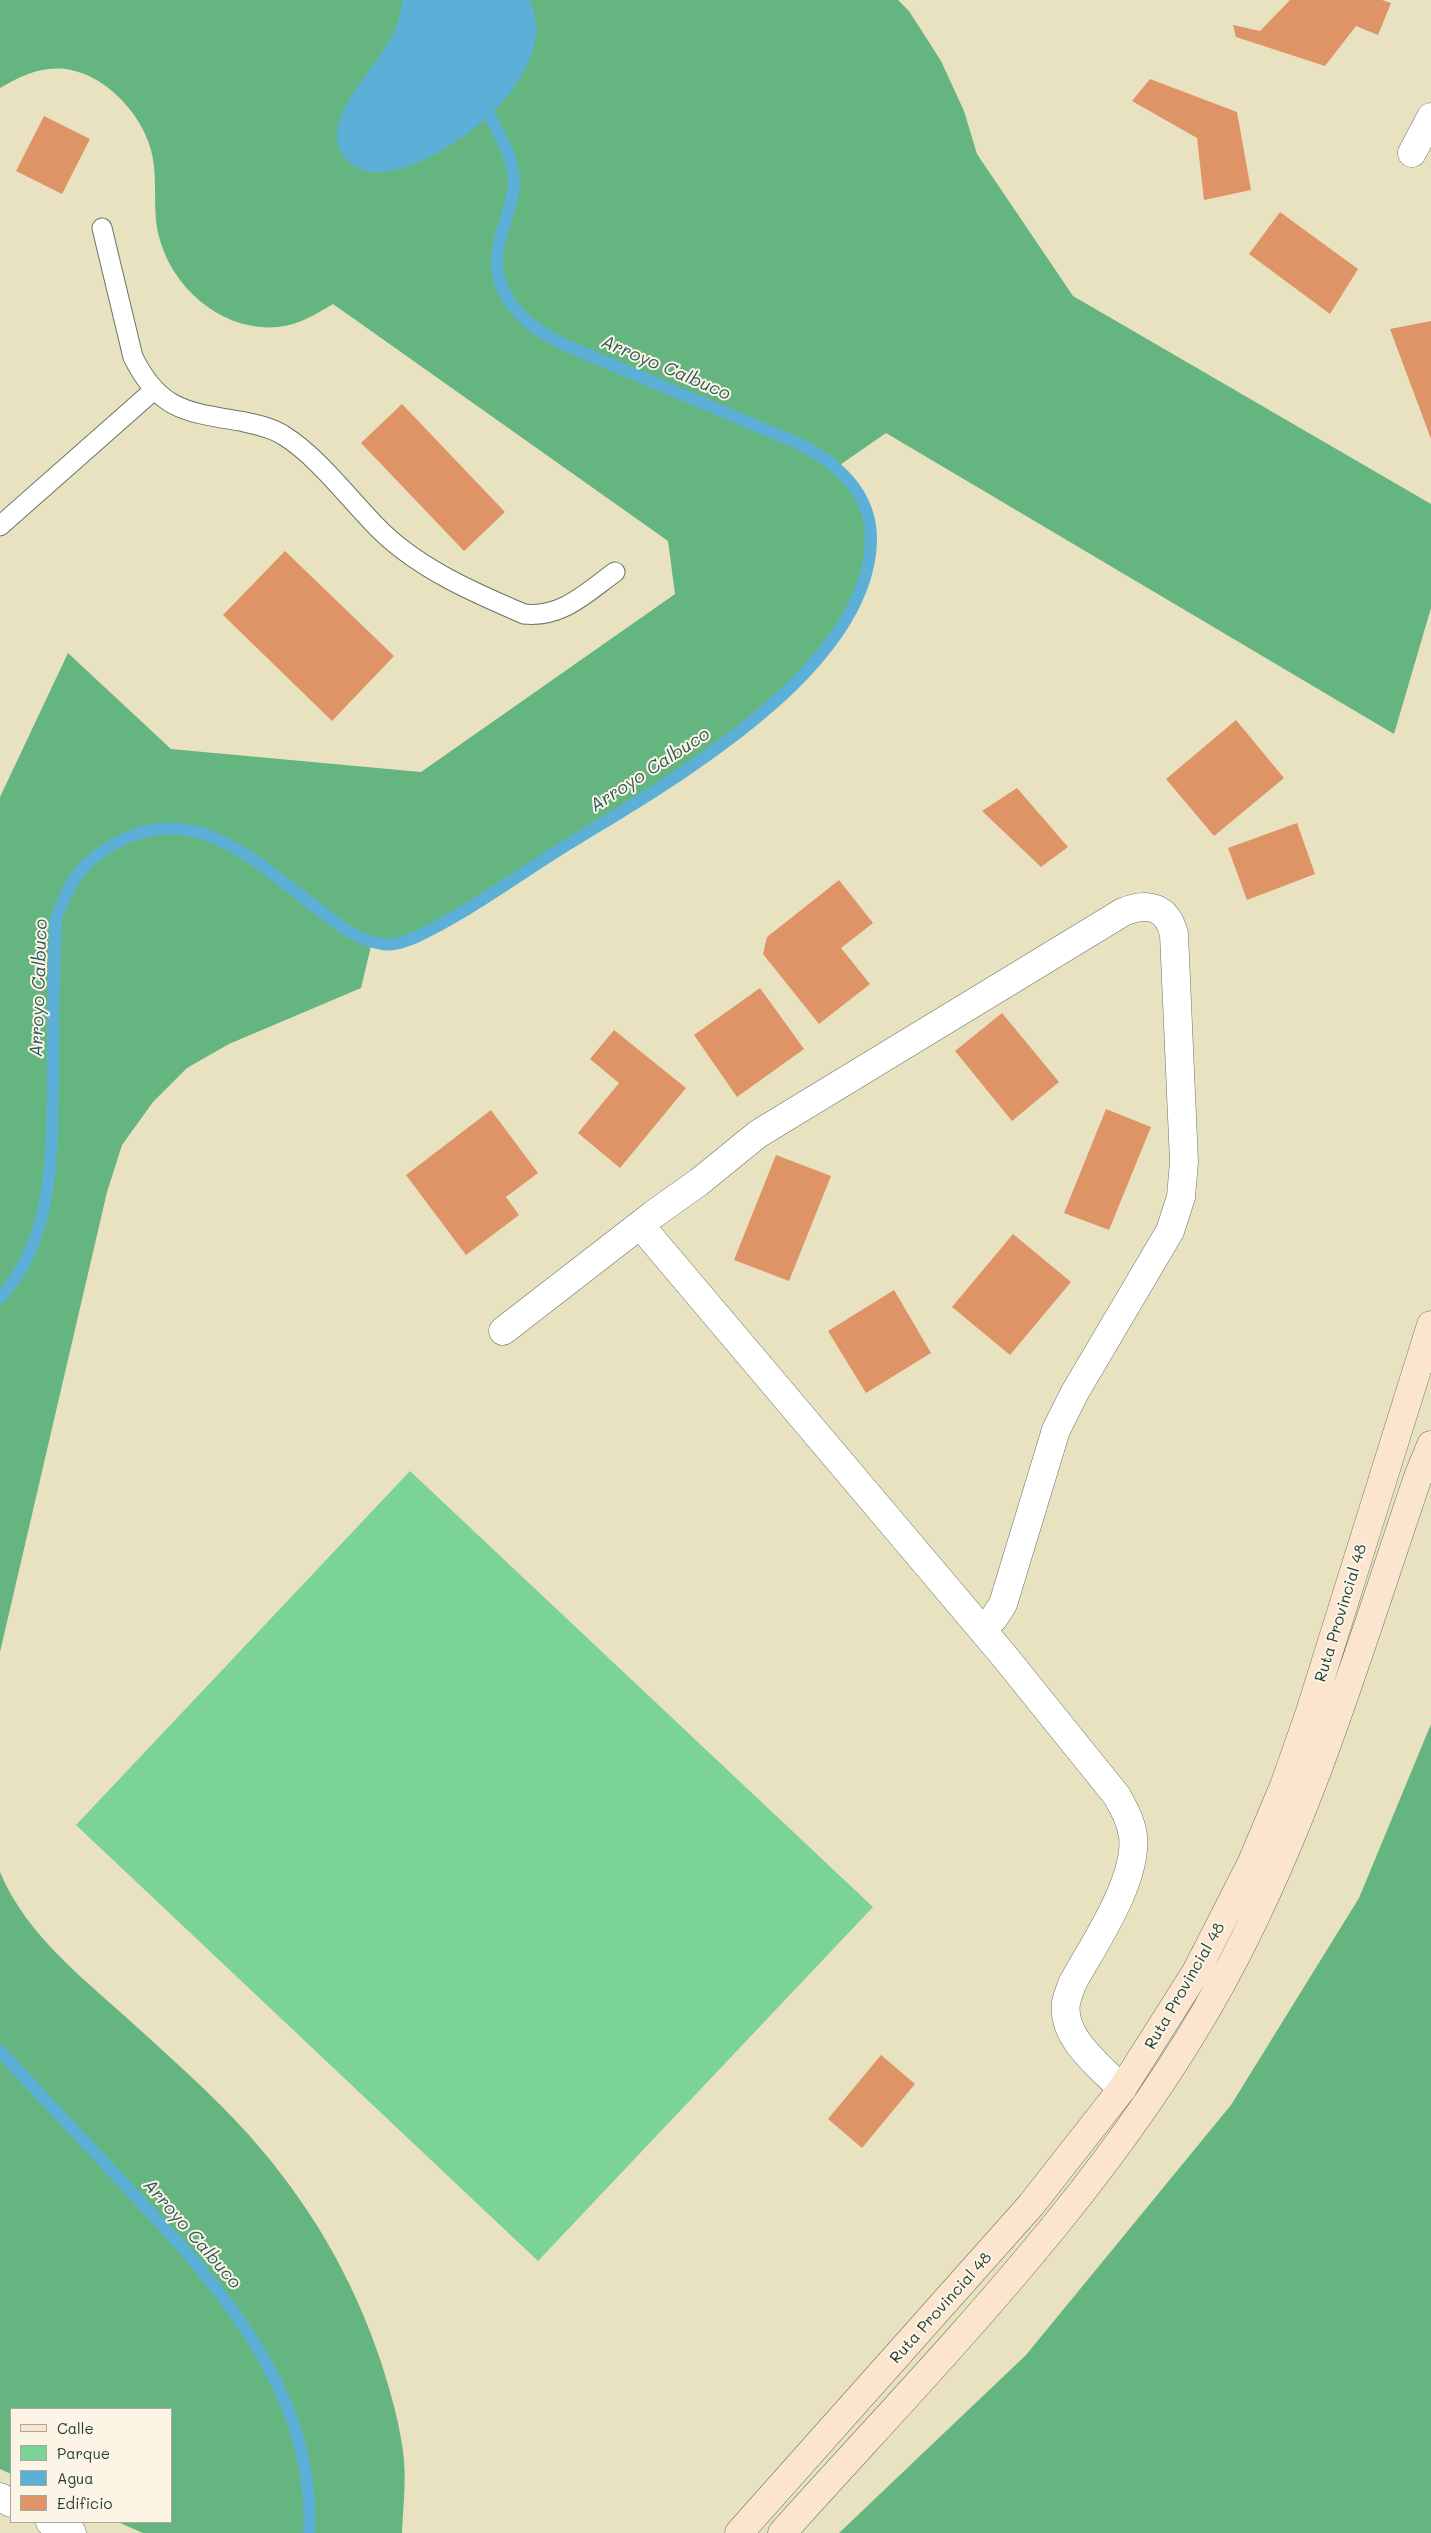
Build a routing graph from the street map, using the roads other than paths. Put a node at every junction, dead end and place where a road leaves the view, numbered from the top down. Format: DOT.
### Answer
graph roads {
  1 [pos="1431,117"];
  2 [pos="1412,153"];
  3 [pos="102,228"];
  4 [pos="154,390"];
  5 [pos="0,526"];
  6 [pos="616,572"];
  7 [pos="640,1225"];
  8 [pos="1431,1325"];
  9 [pos="504,1331"];
  10 [pos="1431,1444"];
  11 [pos="982,1629"];
  12 [pos="1122,2089"];
  13 [pos="1145,2106"];
  14 [pos="52,2523"];
  15 [pos="72,2533"];
  16 [pos="739,2533"];
  17 [pos="782,2533"];
  1 -- 2 [label="street"];
  3 -- 4 [label="lane"];
  4 -- 5 [label="lane"];
  4 -- 6 [label="lane"];
  7 -- 9 [label="street"];
  7 -- 11 [label="street"];
  7 -- 11 [label="street"];
  8 -- 12 [label="main road, Ruta Provincial 48"];
  10 -- 13 [label="main road, Ruta Provincial 48"];
  11 -- 12 [label="street"];
  12 -- 13 [label="main road"];
  12 -- 16 [label="main road, Ruta Provincial 48"];
  13 -- 17 [label="main road, Ruta Provincial 48"];
  14 -- 15 [label="street"];
}
